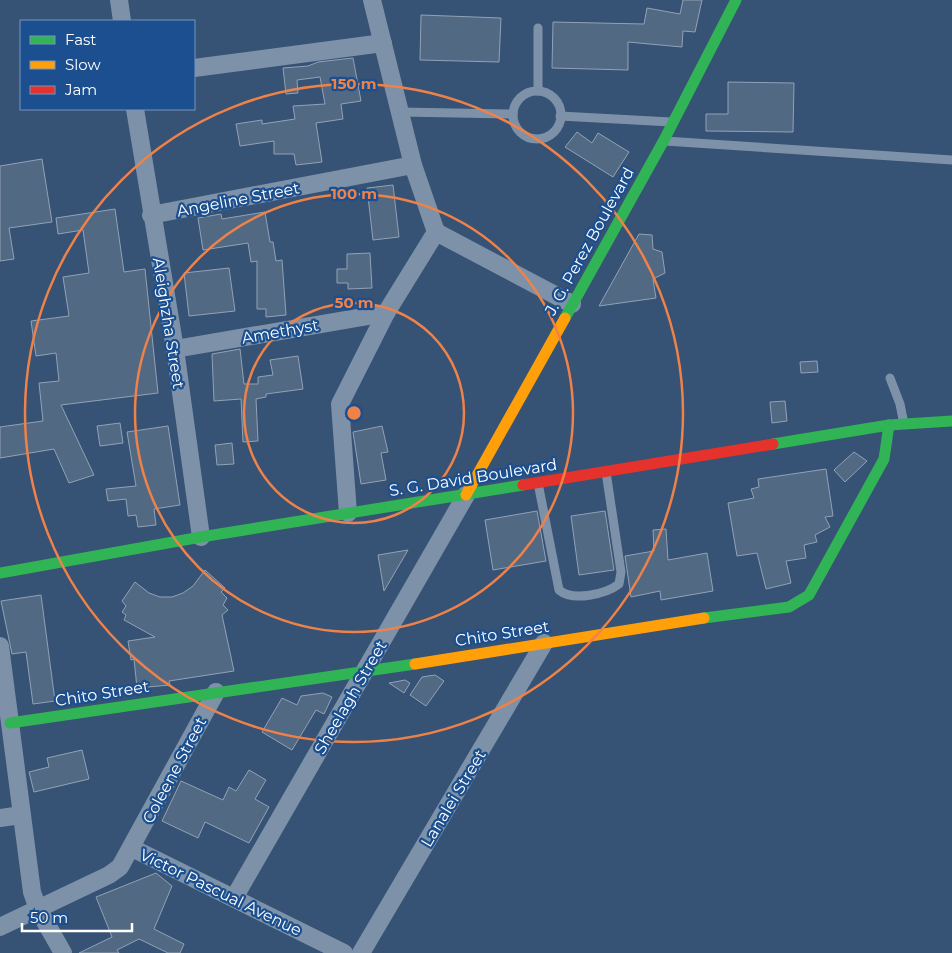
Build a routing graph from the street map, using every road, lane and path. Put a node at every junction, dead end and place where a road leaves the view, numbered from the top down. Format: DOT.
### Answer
graph roads {
  1 [pos="120,0"];
  2 [pos="372,0"];
  3 [pos="736,0"];
  4 [pos="122,20"];
  5 [pos="538,28"];
  6 [pos="383,43"];
  7 [pos="195,68"];
  8 [pos="538,91"];
  9 [pos="135,110"];
  10 [pos="400,112"];
  11 [pos="513,114"];
  12 [pos="560,116"];
  13 [pos="674,122"];
  14 [pos="664,140"];
  15 [pos="952,160"];
  16 [pos="413,165"];
  17 [pos="151,215"];
  18 [pos="436,232"];
  19 [pos="572,304"];
  20 [pos="386,313"];
  21 [pos="175,348"];
  22 [pos="890,378"];
  23 [pos="952,421"];
  24 [pos="904,424"];
  25 [pos="889,425"];
  26 [pos="606,471"];
  27 [pos="538,482"];
  28 [pos="466,495"];
  29 [pos="348,513"];
  30 [pos="201,537"];
  31 [pos="0,573"];
  32 [pos="544,643"];
  33 [pos="0,646"];
  34 [pos="364,672"];
  35 [pos="216,692"];
  36 [pos="10,723"];
  37 [pos="20,815"];
  38 [pos="0,818"];
  39 [pos="132,848"];
  40 [pos="234,898"];
  41 [pos="38,909"];
  42 [pos="0,927"];
  43 [pos="63,953"];
  44 [pos="344,953"];
  45 [pos="361,953"];
  1 -- 4 [label="street"];
  2 -- 6 [label="street"];
  3 -- 13 [label="street, J. G. Perez Boulevard"];
  5 -- 8 [label="lane"];
  6 -- 7 [label="street"];
  6 -- 10 [label="street"];
  8 -- 11 [label="lane"];
  8 -- 12 [label="lane"];
  9 -- 17 [label="street, Aleighzha Street"];
  10 -- 11 [label="lane"];
  10 -- 16 [label="street"];
  11 -- 12 [label="lane"];
  12 -- 13 [label="lane"];
  13 -- 14 [label="street, J. G. Perez Boulevard"];
  14 -- 15 [label="lane"];
  14 -- 19 [label="street, J. G. Perez Boulevard"];
  16 -- 17 [label="street, Angeline Street"];
  16 -- 18 [label="street"];
  17 -- 21 [label="street, Aleighzha Street"];
  18 -- 19 [label="street"];
  18 -- 20 [label="street"];
  19 -- 28 [label="street, J. G. Perez Boulevard"];
  20 -- 21 [label="street, Amethyst"];
  20 -- 29 [label="street"];
  21 -- 30 [label="street, Aleighzha Street"];
  22 -- 24 [label="lane"];
  23 -- 24 [label="street, S. G. David Boulevard"];
  24 -- 25 [label="street, S. G. David Boulevard"];
  25 -- 26 [label="street, S. G. David Boulevard"];
  25 -- 32 [label="street, Chito Street"];
  26 -- 27 [label="street, S. G. David Boulevard"];
  26 -- 27 [label="lane"];
  27 -- 28 [label="street, S. G. David Boulevard"];
  28 -- 29 [label="street, S. G. David Boulevard"];
  28 -- 34 [label="street, Sheelagh Street"];
  29 -- 30 [label="street, S. G. David Boulevard"];
  30 -- 31 [label="street, S. G. David Boulevard"];
  32 -- 34 [label="street, Chito Street"];
  32 -- 45 [label="street, Lanalei Street"];
  33 -- 36 [label="street"];
  34 -- 35 [label="street, Chito Street"];
  34 -- 40 [label="street, Sheelagh Street"];
  35 -- 36 [label="street, Chito Street"];
  35 -- 39 [label="street, Coleene Street"];
  36 -- 37 [label="street"];
  37 -- 38 [label="street"];
  37 -- 41 [label="street"];
  39 -- 40 [label="street, Victor Pascual Avenue"];
  39 -- 41 [label="street, Victor Pascual Avenue"];
  40 -- 44 [label="street, Victor Pascual Avenue"];
  41 -- 42 [label="street, Victor Pascual Avenue"];
  41 -- 43 [label="street"];
}
